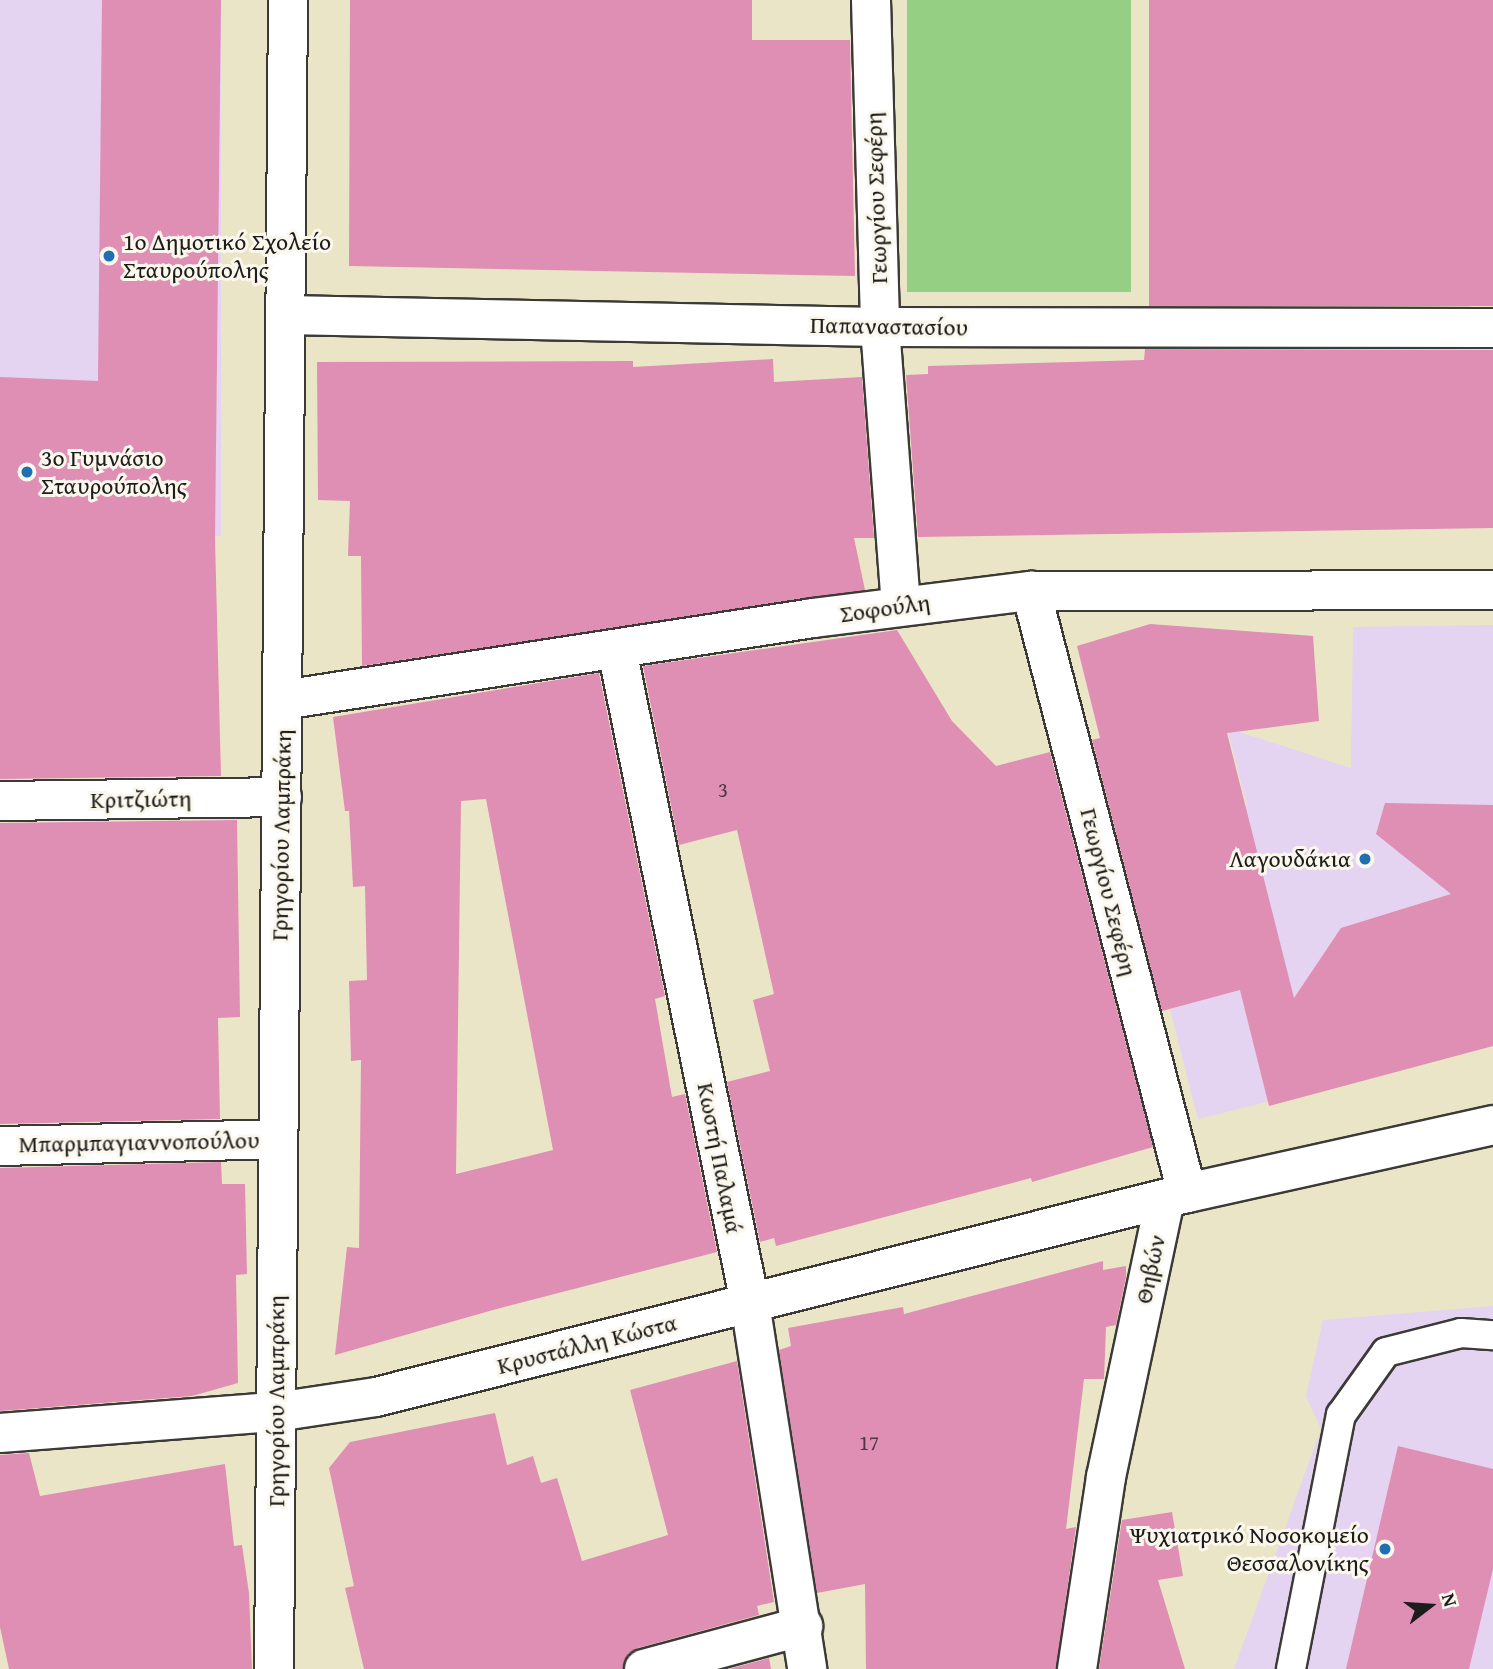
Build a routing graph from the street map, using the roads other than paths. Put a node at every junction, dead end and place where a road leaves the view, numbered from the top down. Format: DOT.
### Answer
graph roads {
  1 [pos="288,0"];
  2 [pos="871,0"];
  3 [pos="286,315"];
  4 [pos="880,327"];
  5 [pos="1493,328"];
  6 [pos="1493,590"];
  7 [pos="1031,592"];
  8 [pos="901,606"];
  9 [pos="617,650"];
  10 [pos="283,700"];
  11 [pos="282,797"];
  12 [pos="0,801"];
  13 [pos="1493,1125"];
  14 [pos="277,1139"];
  15 [pos="0,1146"];
  16 [pos="1176,1196"];
  17 [pos="750,1303"];
  18 [pos="1493,1335"];
  19 [pos="276,1412"];
  20 [pos="0,1433"];
  21 [pos="803,1626"];
  22 [pos="274,1669"];
  23 [pos="644,1669"];
  24 [pos="807,1669"];
  25 [pos="1077,1669"];
  26 [pos="1291,1669"];
  1 -- 3 [label="street, Γρηγορίου Λαμπράκη"];
  2 -- 4 [label="street, Γεωργίου Σεφέρη"];
  3 -- 4 [label="street, Παπαναστασίου"];
  3 -- 10 [label="street, Γρηγορίου Λαμπράκη"];
  4 -- 5 [label="street, Παπαναστασίου"];
  4 -- 8 [label="street, Γεωργίου Σεφέρη"];
  6 -- 7 [label="street, Σοφούλη"];
  7 -- 8 [label="street, Σοφούλη"];
  7 -- 16 [label="street, Γεωργίου Σεφέρη"];
  8 -- 9 [label="street, Σοφούλη"];
  9 -- 10 [label="street, Σοφούλη"];
  9 -- 17 [label="street, Κωστή Παλαμά"];
  10 -- 11 [label="street, Γρηγορίου Λαμπράκη"];
  11 -- 12 [label="street, Κριτζιώτη"];
  11 -- 14 [label="street, Γρηγορίου Λαμπράκη"];
  13 -- 16 [label="street"];
  14 -- 15 [label="street, Μπαρμπαγιαννοπούλου"];
  14 -- 19 [label="street, Γρηγορίου Λαμπράκη"];
  16 -- 17 [label="street, Κρυστάλλη Κώστα"];
  16 -- 25 [label="street, Θηβών"];
  17 -- 19 [label="street, Κρυστάλλη Κώστα"];
  17 -- 21 [label="street, Κωστή Παλαμά"];
  18 -- 26 [label="lane"];
  19 -- 20 [label="street, Κρυστάλλη Κώστα"];
  19 -- 22 [label="street, Γρηγορίου Λαμπράκη"];
  21 -- 23 [label="street"];
  21 -- 24 [label="street, Κωστή Παλαμά"];
}
